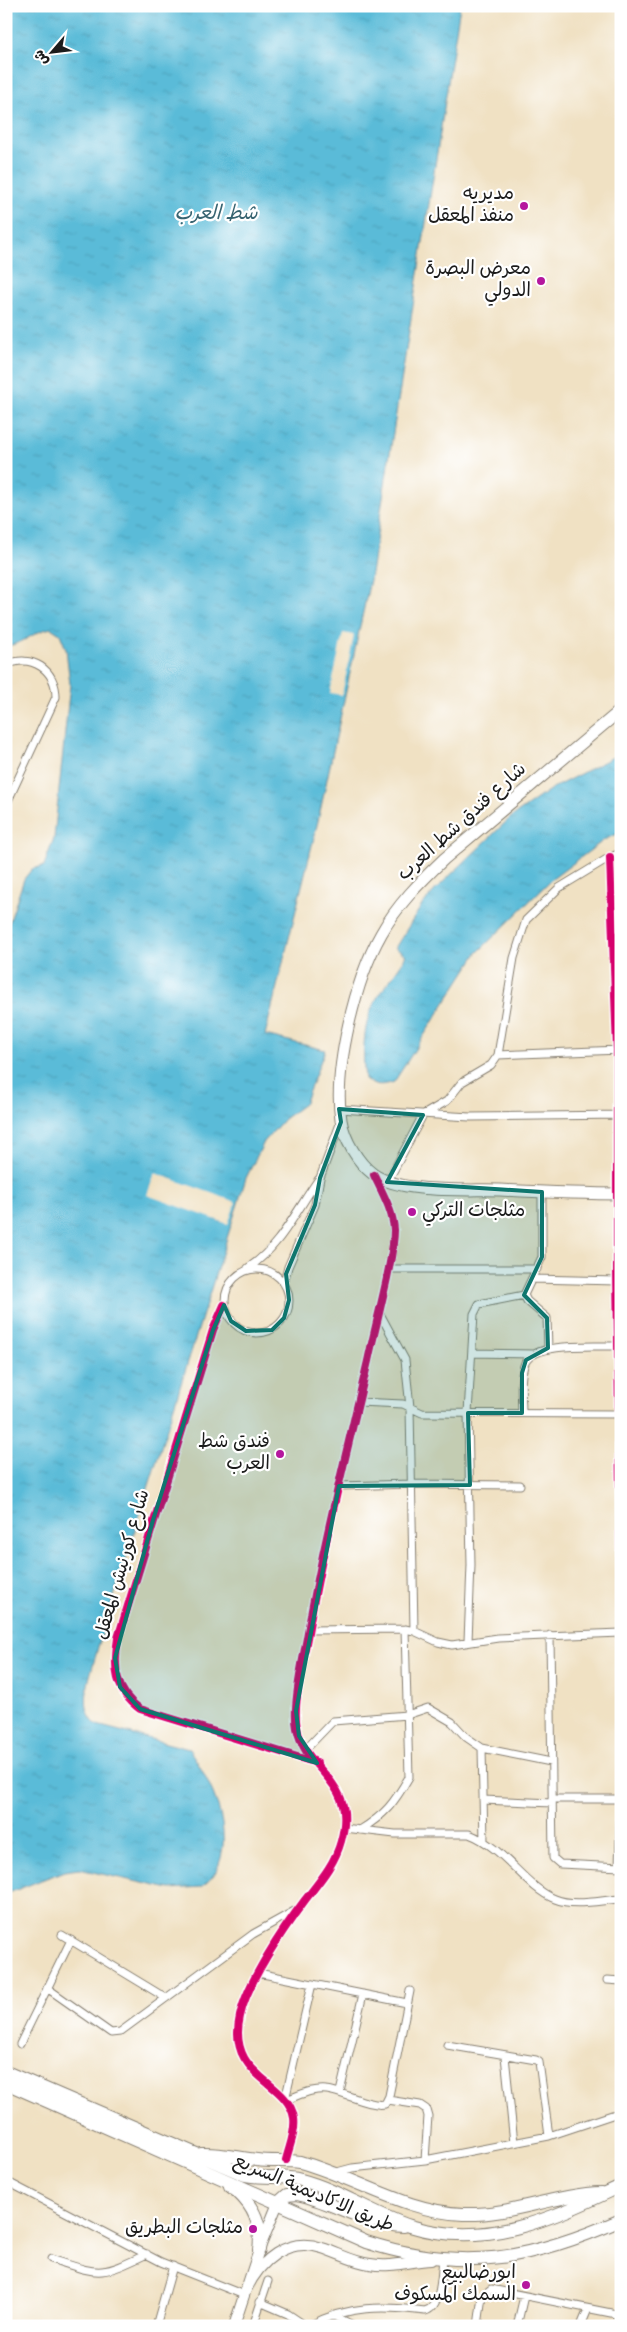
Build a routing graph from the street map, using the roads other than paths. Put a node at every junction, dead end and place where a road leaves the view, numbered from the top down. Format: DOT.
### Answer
graph roads {
  1 [pos="6,665"];
  2 [pos="621,710"];
  3 [pos="6,805"];
  4 [pos="621,853"];
  5 [pos="610,857"];
  6 [pos="619,1050"];
  7 [pos="498,1055"];
  8 [pos="339,1109"];
  9 [pos="423,1115"];
  10 [pos="619,1115"];
  11 [pos="341,1122"];
  12 [pos="374,1175"];
  13 [pos="320,1178"];
  14 [pos="388,1180"];
  15 [pos="542,1192"];
  16 [pos="619,1194"];
  17 [pos="388,1269"];
  18 [pos="537,1269"];
  19 [pos="246,1270"];
  20 [pos="619,1272"];
  21 [pos="532,1279"];
  22 [pos="617,1281"];
  23 [pos="284,1284"];
  24 [pos="524,1294"];
  25 [pos="224,1305"];
  26 [pos="380,1312"];
  27 [pos="619,1346"];
  28 [pos="548,1348"];
  29 [pos="472,1353"];
  30 [pos="534,1354"];
  31 [pos="358,1402"];
  32 [pos="410,1407"];
  33 [pos="468,1413"];
  34 [pos="522,1413"];
  35 [pos="619,1414"];
  36 [pos="411,1484"];
  37 [pos="470,1485"];
  38 [pos="520,1485"];
  39 [pos="339,1486"];
  40 [pos="621,1563"];
  41 [pos="405,1629"];
  42 [pos="308,1630"];
  43 [pos="414,1630"];
  44 [pos="621,1633"];
  45 [pos="550,1635"];
  46 [pos="468,1642"];
  47 [pos="408,1715"];
  48 [pos="482,1748"];
  49 [pos="306,1749"];
  50 [pos="551,1762"];
  51 [pos="317,1763"];
  52 [pos="621,1797"];
  53 [pos="483,1800"];
  54 [pos="552,1801"];
  55 [pos="344,1828"];
  56 [pos="360,1830"];
  57 [pos="484,1841"];
  58 [pos="620,1867"];
  59 [pos="621,1899"];
  60 [pos="298,1909"];
  61 [pos="62,1935"];
  62 [pos="72,1940"];
  63 [pos="258,1973"];
  64 [pos="607,1980"];
  65 [pos="621,1981"];
  66 [pos="312,1984"];
  67 [pos="47,1988"];
  68 [pos="410,1991"];
  69 [pos="363,1994"];
  70 [pos="166,1998"];
  71 [pos="407,2003"];
  72 [pos="20,2044"];
  73 [pos="447,2045"];
  74 [pos="505,2056"];
  75 [pos="7,2076"];
  76 [pos="340,2092"];
  77 [pos="285,2100"];
  78 [pos="388,2100"];
  79 [pos="621,2112"];
  80 [pos="549,2136"];
  81 [pos="140,2137"];
  82 [pos="514,2143"];
  83 [pos="194,2154"];
  84 [pos="286,2160"];
  85 [pos="424,2160"];
  86 [pos="209,2172"];
  87 [pos="331,2174"];
  88 [pos="6,2181"];
  89 [pos="621,2186"];
  90 [pos="607,2193"];
  91 [pos="278,2203"];
  92 [pos="621,2220"];
  93 [pos="409,2226"];
  94 [pos="259,2250"];
  95 [pos="147,2254"];
  96 [pos="51,2259"];
  97 [pos="441,2259"];
  98 [pos="173,2266"];
  99 [pos="268,2281"];
  100 [pos="245,2293"];
  101 [pos="524,2296"];
  102 [pos="260,2302"];
  103 [pos="588,2309"];
  104 [pos="332,2315"];
  105 [pos="621,2315"];
  106 [pos="156,2326"];
  107 [pos="234,2326"];
  108 [pos="253,2326"];
  109 [pos="308,2326"];
  110 [pos="355,2326"];
  111 [pos="478,2326"];
  112 [pos="517,2326"];
  113 [pos="582,2326"];
  1 -- 3 [label="street"];
  2 -- 8 [label="main road, شارع فندق شط العرب"];
  4 -- 5 [label="street"];
  5 -- 6 [label="street"];
  5 -- 7 [label="street"];
  6 -- 7 [label="street"];
  6 -- 10 [label="street"];
  7 -- 9 [label="street"];
  8 -- 9 [label="street"];
  8 -- 11 [label="main road, شارع فندق شط العرب"];
  9 -- 10 [label="street"];
  9 -- 14 [label="street"];
  10 -- 16 [label="street"];
  11 -- 12 [label="main road, شارع فندق شط العرب"];
  11 -- 13 [label="street"];
  12 -- 14 [label="main road"];
  12 -- 17 [label="street"];
  13 -- 19 [label="street"];
  13 -- 23 [label="street"];
  14 -- 15 [label="main road"];
  15 -- 16 [label="main road"];
  15 -- 18 [label="street"];
  16 -- 20 [label="street"];
  17 -- 18 [label="street"];
  17 -- 26 [label="street"];
  18 -- 21 [label="street"];
  19 -- 23 [label="street"];
  19 -- 25 [label="street"];
  20 -- 22 [label="street"];
  21 -- 22 [label="street"];
  21 -- 24 [label="street"];
  22 -- 27 [label="street"];
  23 -- 25 [label="street"];
  24 -- 28 [label="street"];
  24 -- 29 [label="street"];
  25 -- 51 [label="street, شارع كورنيش المعقل"];
  26 -- 31 [label="street"];
  26 -- 32 [label="street"];
  27 -- 28 [label="street"];
  27 -- 35 [label="street"];
  28 -- 30 [label="street"];
  29 -- 30 [label="street"];
  29 -- 33 [label="street"];
  30 -- 34 [label="street"];
  31 -- 32 [label="street"];
  31 -- 39 [label="street"];
  32 -- 33 [label="street"];
  32 -- 36 [label="street"];
  33 -- 34 [label="street"];
  33 -- 37 [label="street"];
  34 -- 35 [label="street"];
  35 -- 40 [label="street"];
  36 -- 37 [label="street"];
  36 -- 39 [label="street"];
  36 -- 43 [label="street"];
  37 -- 38 [label="street"];
  37 -- 46 [label="street"];
  39 -- 42 [label="street"];
  41 -- 42 [label="street"];
  41 -- 43 [label="street"];
  41 -- 47 [label="street"];
  42 -- 49 [label="street"];
  43 -- 46 [label="street"];
  44 -- 45 [label="street"];
  45 -- 46 [label="street"];
  45 -- 50 [label="street"];
  47 -- 48 [label="street"];
  47 -- 49 [label="street"];
  47 -- 56 [label="street"];
  48 -- 50 [label="street"];
  48 -- 53 [label="street"];
  49 -- 51 [label="street"];
  50 -- 54 [label="street"];
  51 -- 55 [label="street"];
  52 -- 54 [label="street"];
  52 -- 58 [label="street"];
  53 -- 54 [label="street"];
  53 -- 57 [label="street"];
  54 -- 58 [label="street"];
  55 -- 56 [label="street"];
  55 -- 60 [label="street"];
  56 -- 57 [label="street"];
  57 -- 59 [label="street"];
  60 -- 63 [label="street"];
  60 -- 70 [label="street"];
  61 -- 62 [label="street"];
  62 -- 67 [label="street"];
  62 -- 70 [label="street"];
  63 -- 66 [label="street"];
  63 -- 77 [label="street"];
  64 -- 65 [label="street"];
  66 -- 69 [label="street"];
  66 -- 77 [label="street"];
  67 -- 70 [label="street"];
  67 -- 72 [label="street"];
  68 -- 71 [label="street"];
  69 -- 71 [label="street"];
  69 -- 76 [label="street"];
  71 -- 78 [label="street"];
  73 -- 74 [label="street"];
  74 -- 80 [label="street"];
  74 -- 82 [label="street"];
  75 -- 81 [label="highway"];
  76 -- 77 [label="street"];
  76 -- 78 [label="street"];
  77 -- 84 [label="street"];
  78 -- 85 [label="street"];
  79 -- 80 [label="street"];
  80 -- 82 [label="street"];
  81 -- 83 [label="highway, طريق الاكاديمية السريع"];
  81 -- 86 [label="highway, طريق الاكاديمية السريع"];
  82 -- 85 [label="street"];
  83 -- 84 [label="highway"];
  83 -- 93 [label="highway, طريق الاكاديمية السريع"];
  84 -- 87 [label="highway"];
  85 -- 87 [label="street"];
  86 -- 91 [label="highway, طريق الاكاديمية السريع"];
  86 -- 94 [label="highway"];
  87 -- 90 [label="highway"];
  88 -- 95 [label="street"];
  89 -- 90 [label="highway, طريق الاكاديمية السريع"];
  90 -- 93 [label="highway, طريق الاكاديمية السريع"];
  91 -- 93 [label="highway"];
  91 -- 94 [label="main road"];
  91 -- 97 [label="highway, طريق الاكاديمية السريع"];
  92 -- 97 [label="highway, طريق الاكاديمية السريع"];
  94 -- 100 [label="main road"];
  95 -- 96 [label="street"];
  95 -- 98 [label="street"];
  97 -- 100 [label="main road"];
  97 -- 104 [label="street"];
  98 -- 100 [label="street"];
  98 -- 106 [label="street"];
  99 -- 102 [label="street"];
  100 -- 107 [label="main road"];
  101 -- 103 [label="street"];
  101 -- 111 [label="street"];
  101 -- 112 [label="street"];
  102 -- 108 [label="street"];
  102 -- 109 [label="street"];
  103 -- 105 [label="street"];
  103 -- 113 [label="street"];
  104 -- 109 [label="street"];
  104 -- 110 [label="street"];
}
